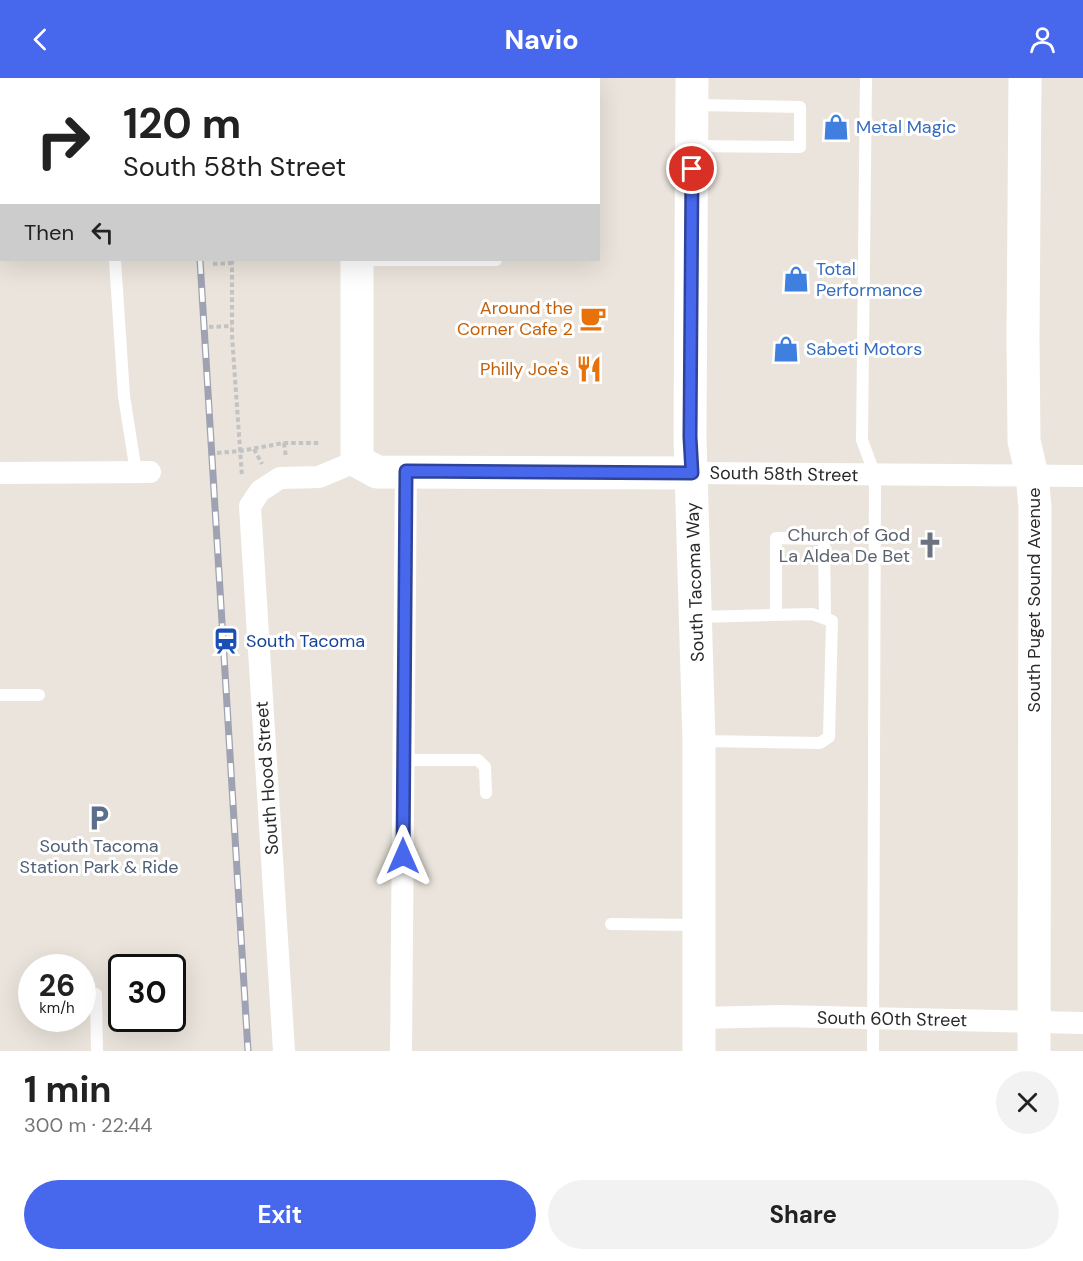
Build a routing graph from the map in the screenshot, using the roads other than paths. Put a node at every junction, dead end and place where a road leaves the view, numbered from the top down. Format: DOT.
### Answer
graph roads {
  1 [pos="866,78"];
  2 [pos="1025,78"];
  3 [pos="692,92"];
  4 [pos="692,146"];
  5 [pos="115,261"];
  6 [pos="357,261"];
  7 [pos="357,461"];
  8 [pos="406,471"];
  9 [pos="143,472"];
  10 [pos="0,473"];
  11 [pos="692,473"];
  12 [pos="875,475"];
  13 [pos="1032,475"];
  14 [pos="1083,476"];
  15 [pos="776,614"];
  16 [pos="697,616"];
  17 [pos="825,618"];
  18 [pos="0,695"];
  19 [pos="39,695"];
  20 [pos="699,741"];
  21 [pos="404,760"];
  22 [pos="486,793"];
  23 [pos="611,924"];
  24 [pos="701,925"];
  25 [pos="96,994"];
  26 [pos="700,1018"];
  27 [pos="873,1019"];
  28 [pos="1083,1023"];
  29 [pos="1034,1036"];
  30 [pos="97,1051"];
  31 [pos="284,1051"];
  32 [pos="401,1051"];
  33 [pos="699,1051"];
  34 [pos="873,1051"];
  1 -- 12 [label="lane"];
  2 -- 13 [label="street, South Puget Sound Avenue"];
  3 -- 4 [label="street, South Tacoma Way"];
  3 -- 4 [label="lane"];
  4 -- 11 [label="street, South Tacoma Way"];
  5 -- 9 [label="lane"];
  6 -- 7 [label="street"];
  7 -- 8 [label="street, South 58th Street"];
  7 -- 31 [label="street, South Hood Street"];
  8 -- 11 [label="street, South 58th Street"];
  8 -- 21 [label="street"];
  9 -- 10 [label="street"];
  11 -- 12 [label="street, South 58th Street"];
  11 -- 16 [label="street, South Tacoma Way"];
  12 -- 13 [label="street, South 58th Street"];
  12 -- 27 [label="lane"];
  13 -- 14 [label="street, South 58th Street"];
  13 -- 29 [label="street, South Puget Sound Avenue"];
  15 -- 16 [label="lane"];
  15 -- 17 [label="lane"];
  15 -- 17 [label="lane"];
  16 -- 20 [label="street, South Tacoma Way"];
  17 -- 20 [label="lane"];
  18 -- 19 [label="lane"];
  20 -- 24 [label="street, South Tacoma Way"];
  21 -- 22 [label="lane"];
  21 -- 32 [label="street"];
  23 -- 24 [label="lane"];
  24 -- 26 [label="street, South Tacoma Way"];
  25 -- 30 [label="lane"];
  26 -- 27 [label="street, South 60th Street"];
  26 -- 33 [label="street, South Tacoma Way"];
  27 -- 29 [label="street, South 60th Street"];
  27 -- 34 [label="lane"];
  28 -- 29 [label="street, South 60th Street"];
}
